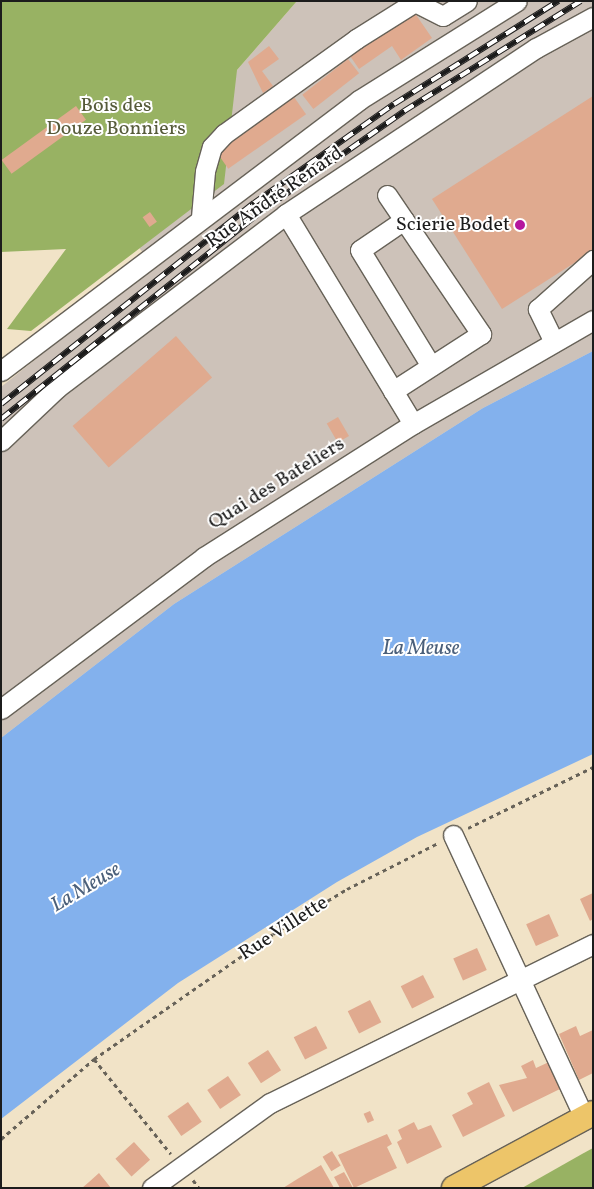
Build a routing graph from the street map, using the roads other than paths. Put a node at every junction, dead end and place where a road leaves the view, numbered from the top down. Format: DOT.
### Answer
graph roads {
  1 [pos="467,1"];
  2 [pos="517,1"];
  3 [pos="415,2"];
  4 [pos="490,9"];
  5 [pos="443,16"];
  6 [pos="593,17"];
  7 [pos="458,38"];
  8 [pos="387,195"];
  9 [pos="286,214"];
  10 [pos="201,217"];
  11 [pos="404,220"];
  12 [pos="593,260"];
  13 [pos="593,320"];
  14 [pos="554,342"];
  15 [pos="431,366"];
  16 [pos="1,371"];
  17 [pos="393,390"];
  18 [pos="413,424"];
  19 [pos="1,441"];
  20 [pos="1,709"];
  21 [pos="453,835"];
  22 [pos="593,944"];
  23 [pos="522,978"];
  24 [pos="589,1115"];
  25 [pos="152,1188"];
  26 [pos="454,1188"];
  1 -- 5 [label="street"];
  2 -- 4 [label="street"];
  3 -- 5 [label="street"];
  3 -- 10 [label="street"];
  4 -- 7 [label="street"];
  5 -- 7 [label="street"];
  6 -- 9 [label="street, Rue André Renard"];
  7 -- 10 [label="street"];
  8 -- 11 [label="street"];
  9 -- 17 [label="street"];
  9 -- 19 [label="street, Rue André Renard"];
  10 -- 16 [label="street"];
  11 -- 15 [label="street"];
  11 -- 15 [label="street"];
  12 -- 14 [label="street"];
  13 -- 14 [label="street, Quai des Bateliers"];
  14 -- 18 [label="street, Quai des Bateliers"];
  15 -- 17 [label="street"];
  17 -- 18 [label="street"];
  18 -- 20 [label="street, Quai des Bateliers"];
  21 -- 23 [label="street"];
  22 -- 23 [label="street"];
  23 -- 24 [label="street"];
  23 -- 25 [label="street"];
  24 -- 26 [label="main road"];
}
